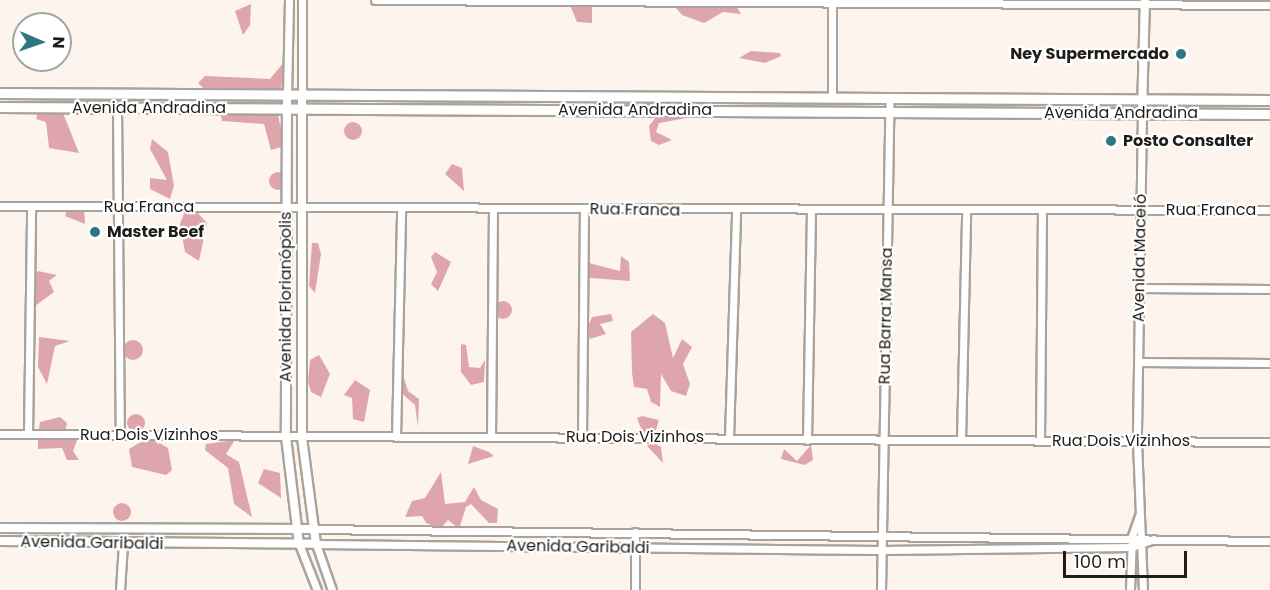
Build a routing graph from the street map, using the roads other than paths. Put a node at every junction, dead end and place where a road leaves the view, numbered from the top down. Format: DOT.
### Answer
graph roads {
  1 [pos="289,0"];
  2 [pos="302,0"];
  3 [pos="375,0"];
  4 [pos="401,0"];
  5 [pos="495,0"];
  6 [pos="832,1"];
  7 [pos="1145,2"];
  8 [pos="1270,5"];
  9 [pos="0,93"];
  10 [pos="62,94"];
  11 [pos="287,96"];
  12 [pos="302,96"];
  13 [pos="832,96"];
  14 [pos="626,97"];
  15 [pos="890,98"];
  16 [pos="1142,99"];
  17 [pos="1270,100"];
  18 [pos="0,107"];
  19 [pos="63,108"];
  20 [pos="117,108"];
  21 [pos="287,109"];
  22 [pos="303,109"];
  23 [pos="626,109"];
  24 [pos="890,113"];
  25 [pos="1142,113"];
  26 [pos="1270,114"];
  27 [pos="0,206"];
  28 [pos="31,206"];
  29 [pos="120,207"];
  30 [pos="286,208"];
  31 [pos="303,208"];
  32 [pos="401,208"];
  33 [pos="493,209"];
  34 [pos="584,209"];
  35 [pos="1141,209"];
  36 [pos="811,210"];
  37 [pos="888,210"];
  38 [pos="1042,210"];
  39 [pos="1270,210"];
  40 [pos="736,211"];
  41 [pos="966,211"];
  42 [pos="1140,288"];
  43 [pos="1270,289"];
  44 [pos="1139,362"];
  45 [pos="1270,363"];
  46 [pos="0,434"];
  47 [pos="28,434"];
  48 [pos="120,435"];
  49 [pos="286,436"];
  50 [pos="302,437"];
  51 [pos="396,437"];
  52 [pos="492,437"];
  53 [pos="582,437"];
  54 [pos="729,438"];
  55 [pos="807,440"];
  56 [pos="884,440"];
  57 [pos="961,440"];
  58 [pos="1040,440"];
  59 [pos="1137,441"];
  60 [pos="1270,442"];
  61 [pos="1139,516"];
  62 [pos="0,528"];
  63 [pos="123,528"];
  64 [pos="312,529"];
  65 [pos="295,530"];
  66 [pos="635,532"];
  67 [pos="881,535"];
  68 [pos="1143,535"];
  69 [pos="1132,536"];
  70 [pos="1154,539"];
  71 [pos="0,541"];
  72 [pos="1270,541"];
  73 [pos="123,544"];
  74 [pos="299,544"];
  75 [pos="316,544"];
  76 [pos="1144,546"];
  77 [pos="1132,547"];
  78 [pos="636,548"];
  79 [pos="882,550"];
  80 [pos="120,590"];
  81 [pos="317,590"];
  82 [pos="332,590"];
  83 [pos="635,590"];
  84 [pos="881,590"];
  85 [pos="1130,590"];
  86 [pos="1143,590"];
  1 -- 11 [label="street, Avenida Florianópolis"];
  2 -- 12 [label="street"];
  3 -- 4 [label="street"];
  4 -- 5 [label="street"];
  5 -- 6 [label="street"];
  6 -- 7 [label="street"];
  6 -- 13 [label="street"];
  7 -- 8 [label="street"];
  7 -- 16 [label="street, Avenida Maceió"];
  9 -- 10 [label="main road, Avenida Andradina"];
  10 -- 11 [label="main road, Avenida Andradina"];
  10 -- 19 [label="street"];
  11 -- 12 [label="main road, Avenida Andradina"];
  11 -- 21 [label="street, Avenida Florianópolis"];
  12 -- 14 [label="main road, Avenida Andradina"];
  12 -- 22 [label="street"];
  13 -- 14 [label="main road, Avenida Andradina"];
  13 -- 15 [label="main road, Avenida Andradina"];
  14 -- 23 [label="street"];
  15 -- 16 [label="main road, Avenida Andradina"];
  15 -- 24 [label="street, Rua Barra Mansa"];
  16 -- 17 [label="main road, Avenida Andradina"];
  16 -- 25 [label="street, Avenida Maceió"];
  18 -- 19 [label="main road, Avenida Andradina"];
  19 -- 20 [label="main road, Avenida Andradina"];
  20 -- 21 [label="main road, Avenida Andradina"];
  20 -- 29 [label="street"];
  21 -- 22 [label="main road, Avenida Andradina"];
  21 -- 30 [label="street, Avenida Florianópolis"];
  22 -- 23 [label="main road, Avenida Andradina"];
  22 -- 31 [label="street"];
  23 -- 24 [label="main road, Avenida Andradina"];
  24 -- 25 [label="main road, Avenida Andradina"];
  24 -- 37 [label="street, Rua Barra Mansa"];
  25 -- 26 [label="main road, Avenida Andradina"];
  25 -- 35 [label="street, Avenida Maceió"];
  27 -- 28 [label="street, Rua Franca"];
  28 -- 29 [label="street, Rua Franca"];
  28 -- 47 [label="street"];
  29 -- 30 [label="street, Rua Franca"];
  29 -- 48 [label="street"];
  30 -- 31 [label="street, Rua Franca"];
  30 -- 49 [label="street, Avenida Florianópolis"];
  31 -- 32 [label="street, Rua Franca"];
  31 -- 50 [label="street"];
  32 -- 33 [label="street, Rua Franca"];
  32 -- 51 [label="street"];
  33 -- 34 [label="street, Rua Franca"];
  33 -- 52 [label="street"];
  34 -- 40 [label="street, Rua Franca"];
  34 -- 53 [label="street"];
  35 -- 38 [label="street, Rua Franca"];
  35 -- 39 [label="street, Rua Franca"];
  35 -- 42 [label="street, Avenida Maceió"];
  36 -- 37 [label="street, Rua Franca"];
  36 -- 40 [label="street, Rua Franca"];
  36 -- 55 [label="street"];
  37 -- 41 [label="street, Rua Franca"];
  37 -- 56 [label="street, Rua Barra Mansa"];
  38 -- 41 [label="street, Rua Franca"];
  38 -- 58 [label="street"];
  40 -- 54 [label="street"];
  41 -- 57 [label="street"];
  42 -- 43 [label="street"];
  42 -- 44 [label="street, Avenida Maceió"];
  44 -- 45 [label="street"];
  44 -- 59 [label="street, Avenida Maceió"];
  46 -- 47 [label="street, Rua Dois Vizinhos"];
  47 -- 48 [label="street, Rua Dois Vizinhos"];
  48 -- 49 [label="street, Rua Dois Vizinhos"];
  49 -- 50 [label="street, Rua Dois Vizinhos"];
  49 -- 65 [label="street, Avenida Florianópolis"];
  50 -- 51 [label="street, Rua Dois Vizinhos"];
  50 -- 64 [label="street"];
  51 -- 52 [label="street, Rua Dois Vizinhos"];
  52 -- 53 [label="street, Rua Dois Vizinhos"];
  53 -- 54 [label="street, Rua Dois Vizinhos"];
  54 -- 55 [label="street, Rua Dois Vizinhos"];
  55 -- 56 [label="street, Rua Dois Vizinhos"];
  56 -- 57 [label="street, Rua Dois Vizinhos"];
  56 -- 67 [label="street, Rua Barra Mansa"];
  57 -- 58 [label="street, Rua Dois Vizinhos"];
  58 -- 59 [label="street, Rua Dois Vizinhos"];
  59 -- 60 [label="street, Rua Dois Vizinhos"];
  59 -- 61 [label="street, Avenida Maceió"];
  61 -- 68 [label="street, Avenida Maceió"];
  61 -- 69 [label="street, Avenida Maceió"];
  62 -- 63 [label="street, Avenida Garibaldi"];
  63 -- 65 [label="street, Avenida Garibaldi"];
  63 -- 73 [label="street"];
  64 -- 65 [label="street, Avenida Garibaldi"];
  64 -- 66 [label="street, Avenida Garibaldi"];
  64 -- 75 [label="street"];
  65 -- 74 [label="street, Avenida Florianópolis"];
  66 -- 67 [label="street, Avenida Garibaldi"];
  66 -- 78 [label="street"];
  67 -- 69 [label="street, Avenida Garibaldi"];
  67 -- 79 [label="street, Rua Barra Mansa"];
  68 -- 69 [label="street, Avenida Garibaldi"];
  68 -- 70 [label="street, Avenida Garibaldi"];
  68 -- 76 [label="street, Avenida Maceió"];
  69 -- 77 [label="street, Avenida Maceió"];
  70 -- 72 [label="street, Avenida Garibaldi"];
  70 -- 76 [label="street"];
  71 -- 73 [label="street, Avenida Garibaldi"];
  73 -- 74 [label="street, Avenida Garibaldi"];
  73 -- 80 [label="street"];
  74 -- 75 [label="street, Avenida Garibaldi"];
  74 -- 81 [label="street, Avenida Florianópolis"];
  75 -- 78 [label="street, Avenida Garibaldi"];
  75 -- 82 [label="street"];
  76 -- 77 [label="street, Avenida Garibaldi"];
  76 -- 86 [label="street, Avenida Maceió"];
  77 -- 79 [label="street, Avenida Garibaldi"];
  77 -- 85 [label="street, Avenida Maceió"];
  78 -- 79 [label="street, Avenida Garibaldi"];
  78 -- 83 [label="street"];
  79 -- 84 [label="street"];
}
